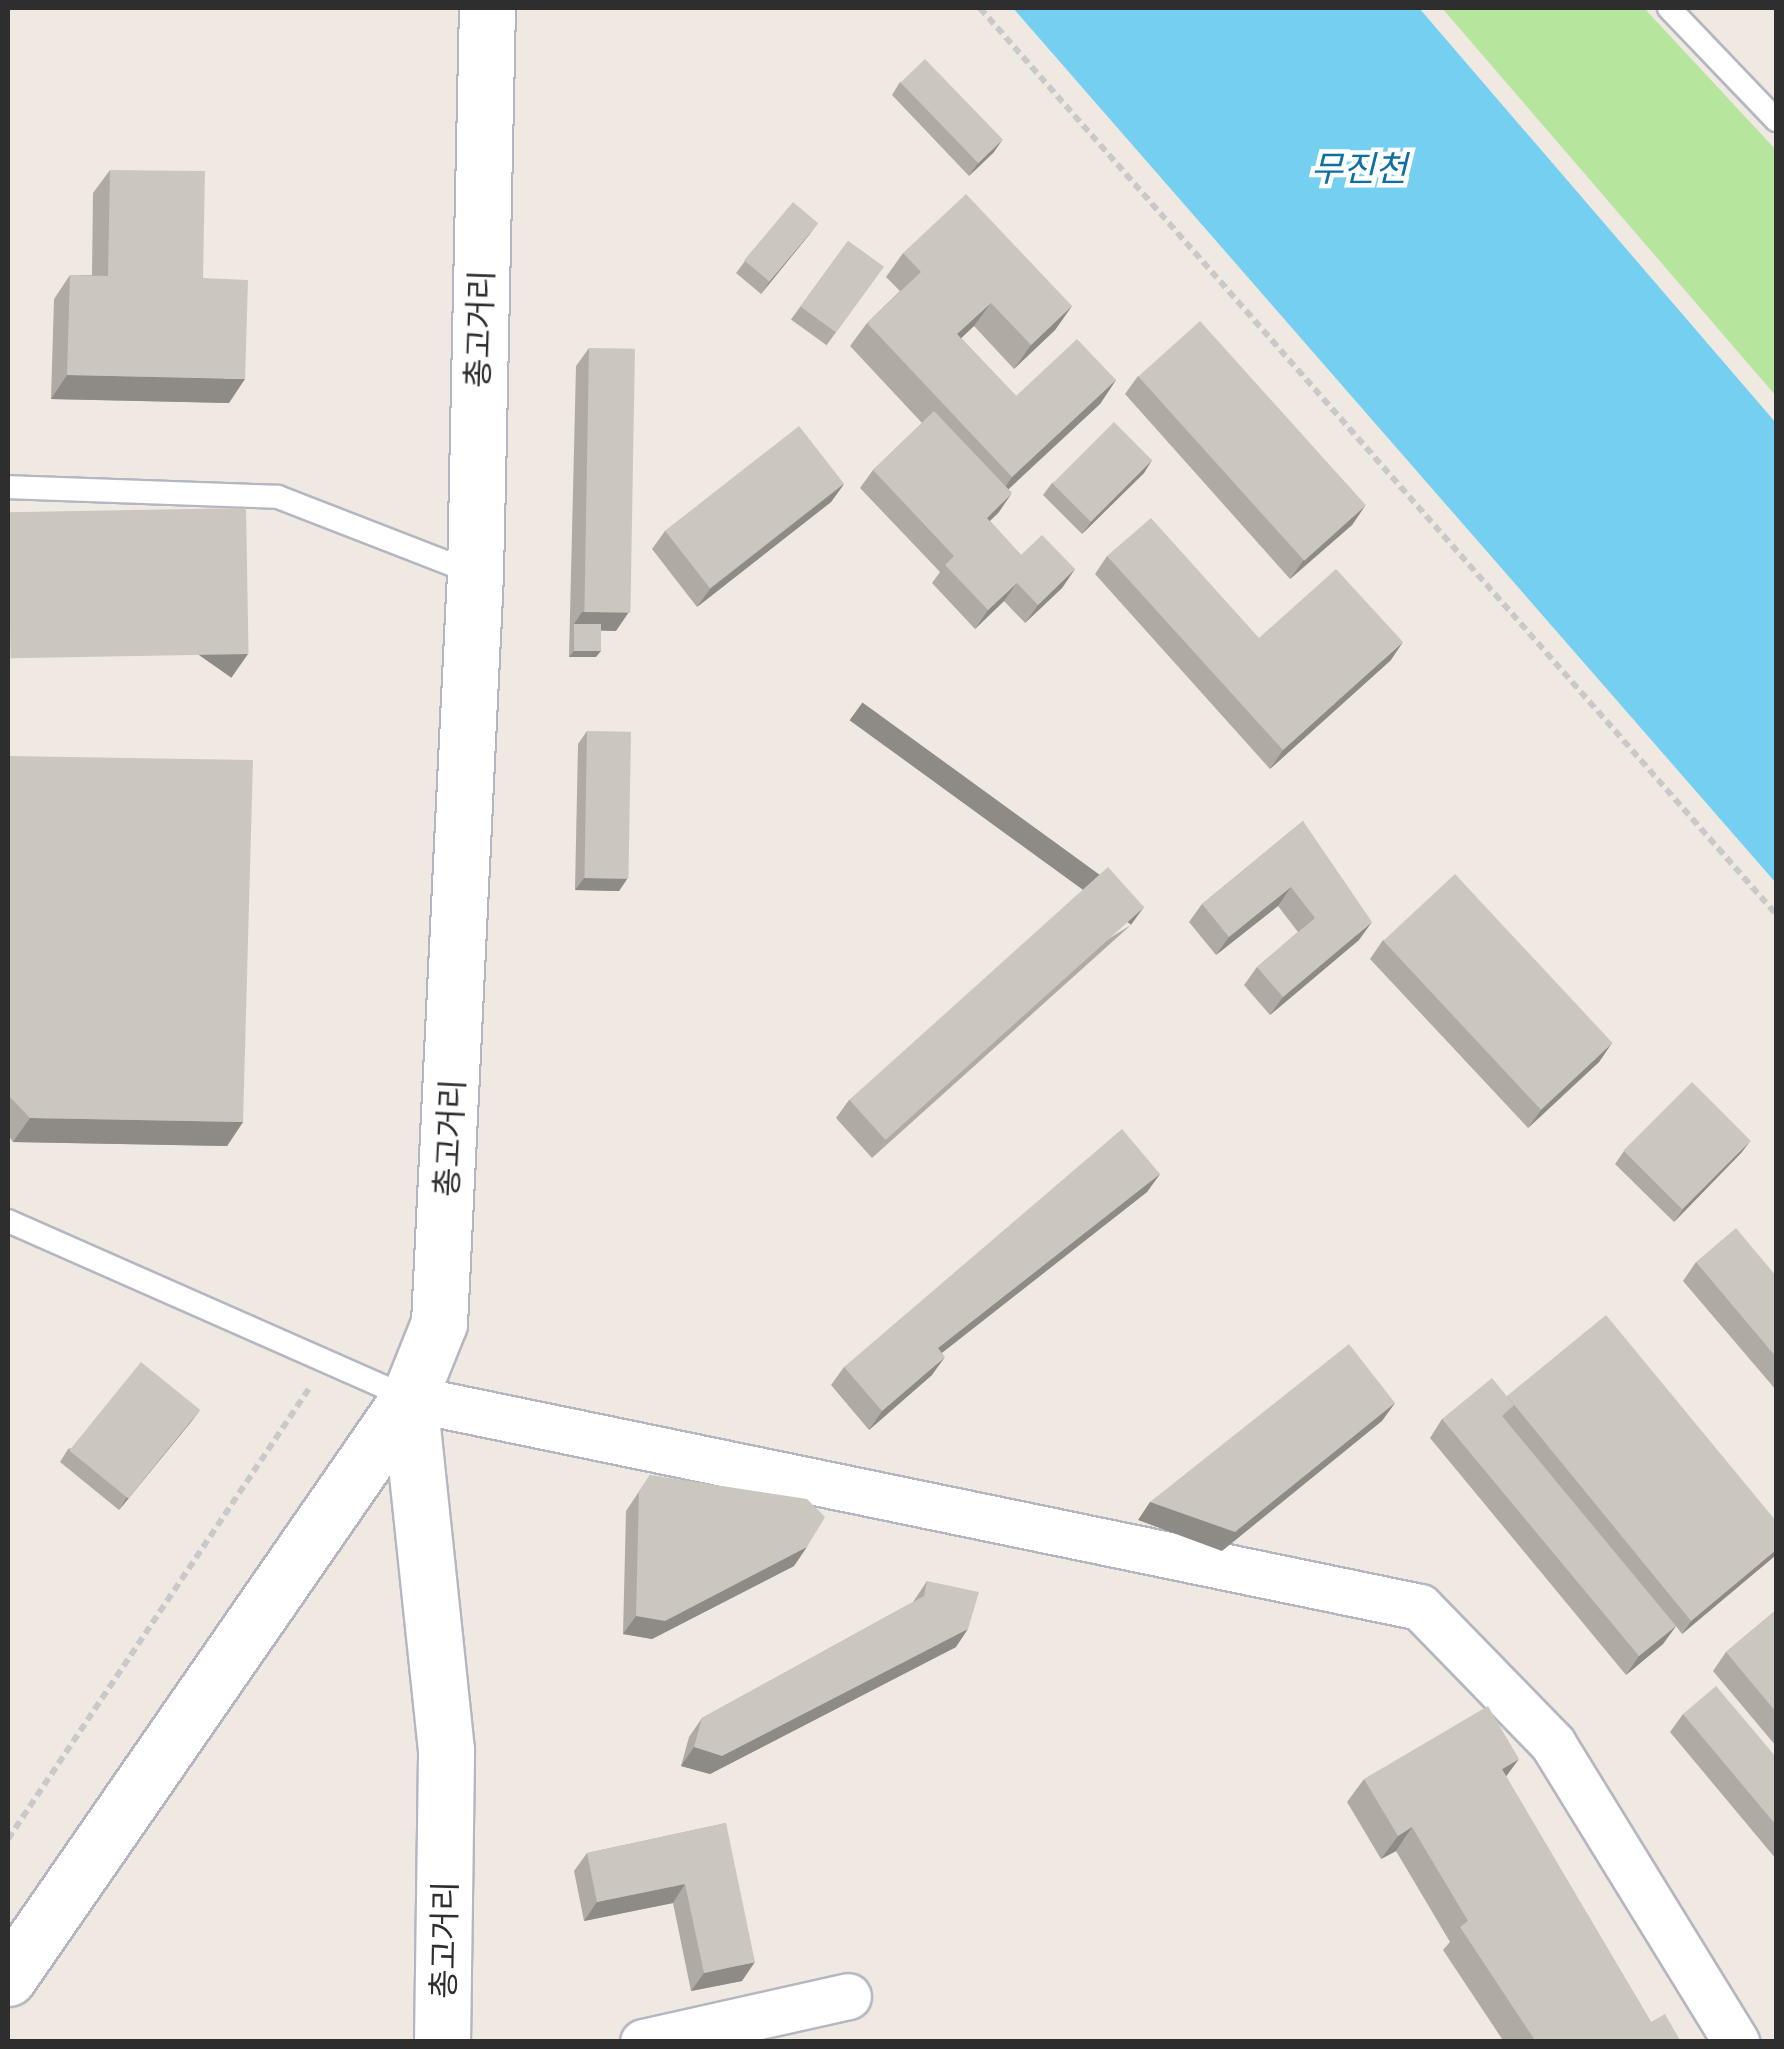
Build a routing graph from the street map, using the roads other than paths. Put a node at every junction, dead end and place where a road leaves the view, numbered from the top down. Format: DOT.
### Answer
graph roads {
  1 [pos="487,8"];
  2 [pos="1669,8"];
  3 [pos="1776,120"];
  4 [pos="8,487"];
  5 [pos="476,574"];
  6 [pos="8,1220"];
  7 [pos="409,1398"];
  8 [pos="8,1978"];
  9 [pos="848,1996"];
  10 [pos="442,2042"];
  11 [pos="644,2042"];
  12 [pos="1736,2042"];
  1 -- 5 [label="main road, 총고거리"];
  2 -- 3 [label="lane"];
  4 -- 5 [label="lane"];
  5 -- 7 [label="main road, 총고거리"];
  6 -- 7 [label="lane"];
  7 -- 8 [label="main road"];
  7 -- 10 [label="main road, 총고거리"];
  7 -- 12 [label="street"];
  9 -- 11 [label="street"];
}
